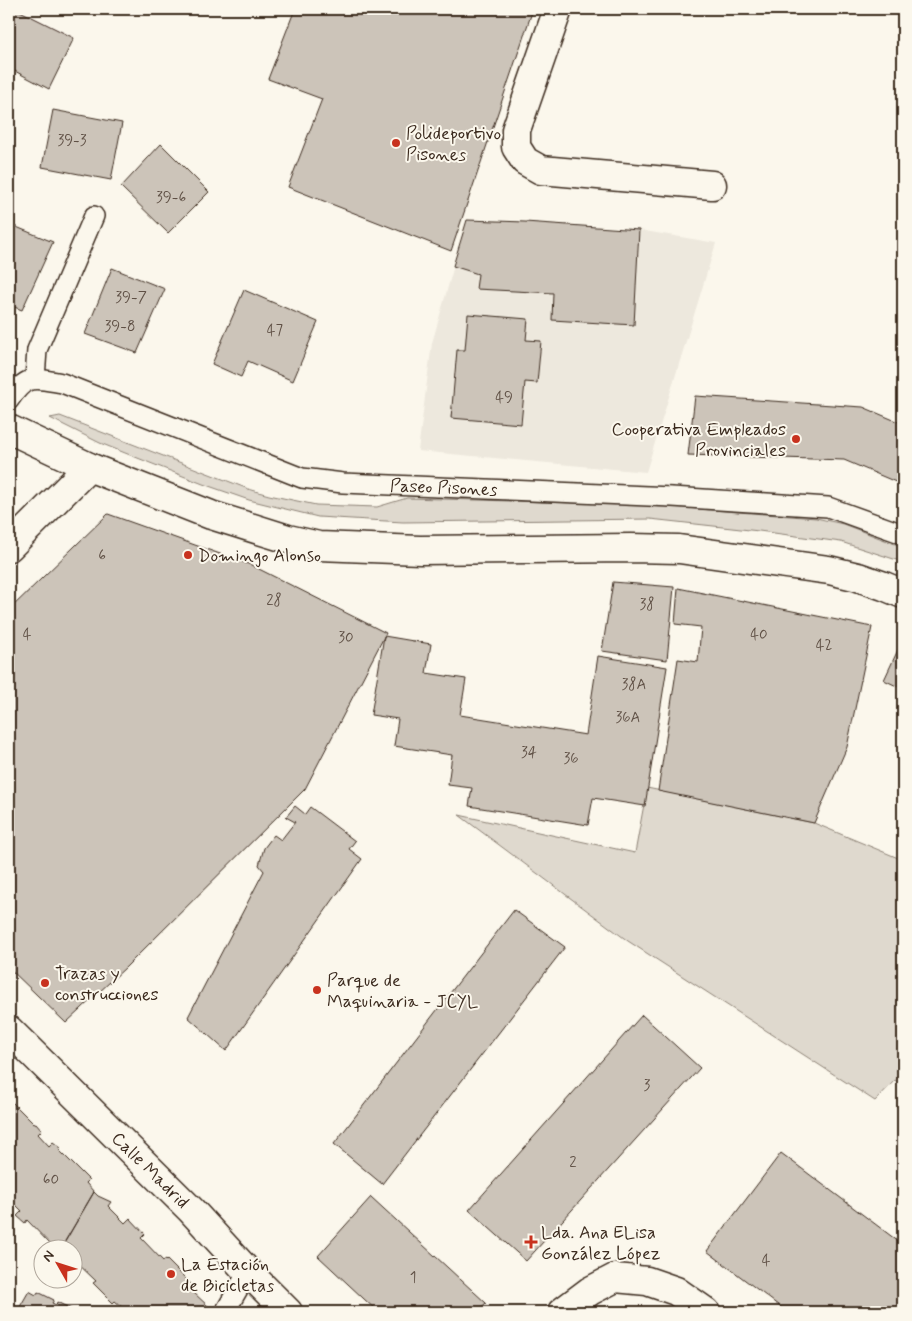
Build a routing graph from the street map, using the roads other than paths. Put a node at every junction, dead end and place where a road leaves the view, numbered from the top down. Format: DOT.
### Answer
graph roads {
  1 [pos="558,9"];
  2 [pos="712,185"];
  3 [pos="94,216"];
  4 [pos="34,378"];
  5 [pos="9,400"];
  6 [pos="9,428"];
  7 [pos="89,467"];
  8 [pos="903,534"];
  9 [pos="9,547"];
  10 [pos="903,594"];
  11 [pos="9,1030"];
  12 [pos="248,1272"];
  13 [pos="226,1312"];
  14 [pos="288,1312"];
  15 [pos="562,1312"];
  16 [pos="706,1312"];
  1 -- 2 [label="main road"];
  3 -- 4 [label="lane"];
  4 -- 5 [label="lane"];
  4 -- 8 [label="lane, Paseo Pisones"];
  6 -- 7 [label="main road"];
  7 -- 9 [label="main road"];
  7 -- 10 [label="main road"];
  11 -- 12 [label="main road, Calle Madrid"];
  12 -- 13 [label="lane"];
  12 -- 14 [label="main road, Calle Madrid"];
  15 -- 16 [label="main road"];
}
